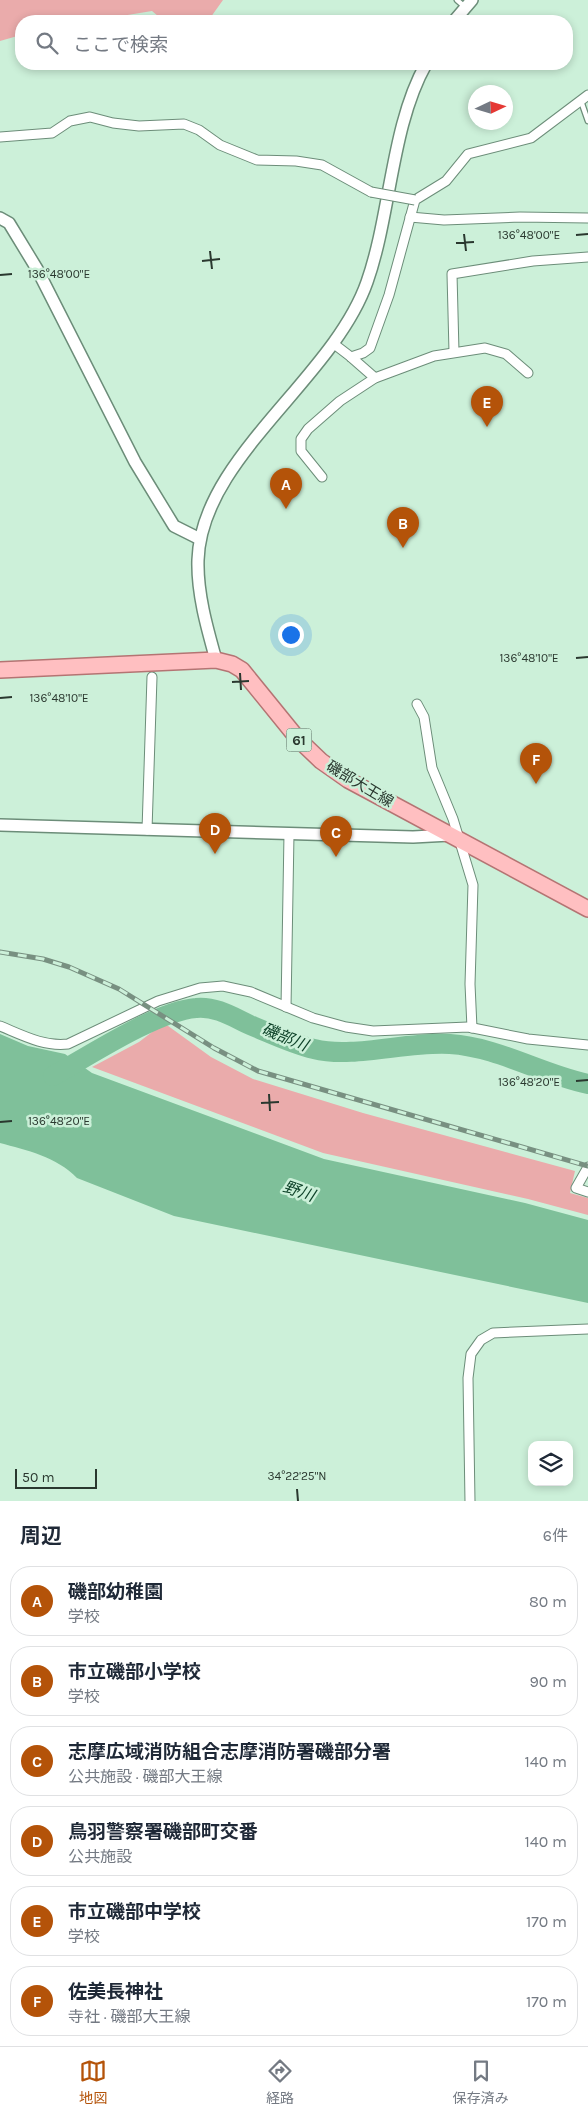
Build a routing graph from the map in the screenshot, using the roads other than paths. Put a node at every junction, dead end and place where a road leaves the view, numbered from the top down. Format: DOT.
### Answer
graph roads {
  1 [pos="465,2"];
  2 [pos="457,15"];
  3 [pos="423,70"];
  4 [pos="584,97"];
  5 [pos="588,121"];
  6 [pos="0,137"];
  7 [pos="415,200"];
  8 [pos="410,217"];
  9 [pos="0,218"];
  10 [pos="588,218"];
  11 [pos="588,257"];
  12 [pos="334,344"];
  13 [pos="454,352"];
  14 [pos="351,357"];
  15 [pos="528,373"];
  16 [pos="375,378"];
  17 [pos="322,477"];
  18 [pos="200,539"];
  19 [pos="216,660"];
  20 [pos="0,670"];
  21 [pos="152,677"];
  22 [pos="417,704"];
  23 [pos="0,825"];
  24 [pos="147,830"];
  25 [pos="289,834"];
  26 [pos="456,837"];
  27 [pos="588,909"];
  28 [pos="286,1007"];
  29 [pos="0,1026"];
  30 [pos="472,1028"];
  31 [pos="588,1045"];
  32 [pos="588,1167"];
  33 [pos="588,1192"];
  34 [pos="588,1329"];
  35 [pos="470,1501"];
  1 -- 2 [label="street"];
  3 -- 12 [label="street"];
  4 -- 5 [label="lane"];
  4 -- 7 [label="street"];
  6 -- 7 [label="street, bridge"];
  7 -- 8 [label="street"];
  8 -- 10 [label="street"];
  8 -- 14 [label="street"];
  9 -- 18 [label="street"];
  11 -- 13 [label="street"];
  12 -- 14 [label="street"];
  12 -- 18 [label="street"];
  13 -- 15 [label="street"];
  13 -- 16 [label="street"];
  14 -- 16 [label="street"];
  16 -- 17 [label="street"];
  18 -- 19 [label="street"];
  19 -- 20 [label="main road, 磯部大王線 / 61"];
  19 -- 26 [label="main road, 磯部大王線 / 61"];
  21 -- 24 [label="street"];
  22 -- 26 [label="street"];
  23 -- 24 [label="street"];
  24 -- 25 [label="street"];
  25 -- 26 [label="street"];
  25 -- 28 [label="street"];
  26 -- 27 [label="main road, 磯部大王線 / 61"];
  26 -- 30 [label="street"];
  28 -- 29 [label="street"];
  28 -- 30 [label="street"];
  30 -- 31 [label="street"];
  32 -- 33 [label="street"];
  34 -- 35 [label="street"];
}
